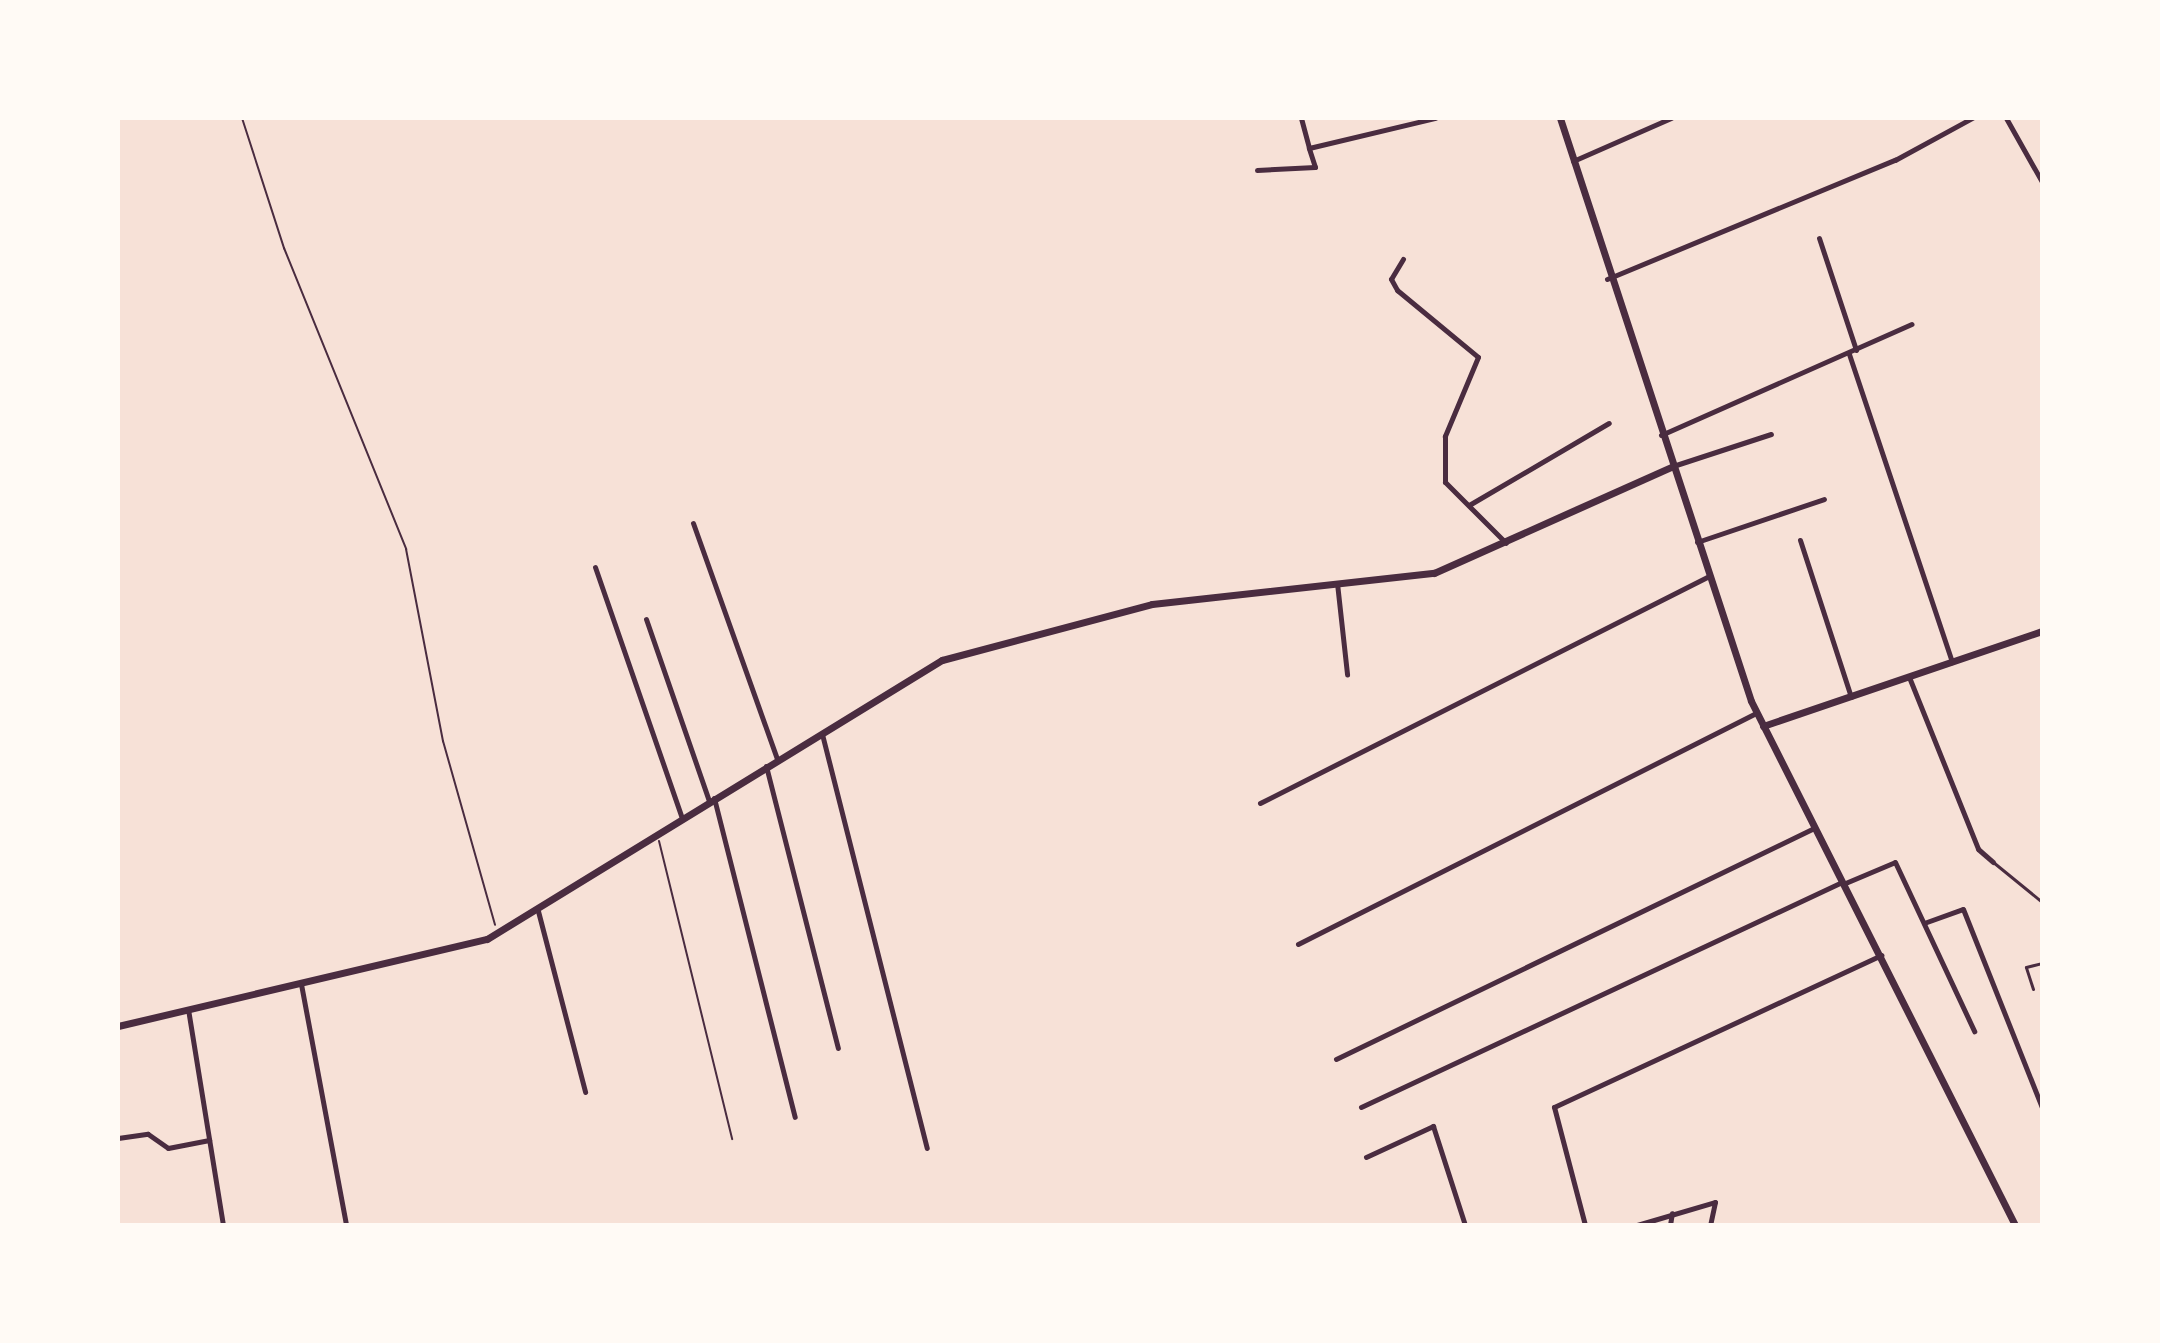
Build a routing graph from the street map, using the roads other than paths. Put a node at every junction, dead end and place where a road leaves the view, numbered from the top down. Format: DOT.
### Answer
graph roads {
  1 [pos="1301,118"];
  2 [pos="1435,118"];
  3 [pos="1560,118"];
  4 [pos="1671,118"];
  5 [pos="1972,118"];
  6 [pos="2006,118"];
  7 [pos="1309,148"];
  8 [pos="1573,162"];
  9 [pos="1257,170"];
  10 [pos="2042,182"];
  11 [pos="1819,238"];
  12 [pos="1403,259"];
  13 [pos="1607,279"];
  14 [pos="1912,324"];
  15 [pos="1856,350"];
  16 [pos="1849,354"];
  17 [pos="1609,423"];
  18 [pos="1771,434"];
  19 [pos="1661,435"];
  20 [pos="1671,467"];
  21 [pos="1824,499"];
  22 [pos="1469,505"];
  23 [pos="693,523"];
  24 [pos="1800,540"];
  25 [pos="1696,543"];
  26 [pos="1506,544"];
  27 [pos="595,567"];
  28 [pos="1707,577"];
  29 [pos="1337,583"];
  30 [pos="646,619"];
  31 [pos="2042,631"];
  32 [pos="1952,662"];
  33 [pos="1347,674"];
  34 [pos="1909,677"];
  35 [pos="1851,697"];
  36 [pos="1756,713"];
  37 [pos="1763,726"];
  38 [pos="822,732"];
  39 [pos="777,759"];
  40 [pos="766,766"];
  41 [pos="712,799"];
  42 [pos="1260,803"];
  43 [pos="682,818"];
  44 [pos="1814,828"];
  45 [pos="1993,862"];
  46 [pos="1843,883"];
  47 [pos="2042,902"];
  48 [pos="538,911"];
  49 [pos="1924,923"];
  50 [pos="1298,944"];
  51 [pos="1882,954"];
  52 [pos="2042,963"];
  53 [pos="301,984"];
  54 [pos="2033,989"];
  55 [pos="188,1009"];
  56 [pos="118,1026"];
  57 [pos="1974,1031"];
  58 [pos="838,1048"];
  59 [pos="1336,1059"];
  60 [pos="585,1092"];
  61 [pos="1361,1107"];
  62 [pos="2042,1108"];
  63 [pos="795,1117"];
  64 [pos="118,1138"];
  65 [pos="209,1140"];
  66 [pos="927,1148"];
  67 [pos="1366,1157"];
  68 [pos="1672,1213"];
  69 [pos="223,1225"];
  70 [pos="346,1225"];
  71 [pos="1465,1225"];
  72 [pos="1585,1225"];
  73 [pos="1637,1225"];
  74 [pos="1670,1225"];
  75 [pos="1710,1225"];
  76 [pos="2015,1225"];
  1 -- 7 [label="street"];
  2 -- 7 [label="street"];
  3 -- 8 [label="street"];
  4 -- 8 [label="street"];
  5 -- 13 [label="street"];
  6 -- 10 [label="street"];
  7 -- 9 [label="street"];
  8 -- 13 [label="street"];
  11 -- 15 [label="street"];
  12 -- 22 [label="street"];
  13 -- 19 [label="street"];
  14 -- 15 [label="street"];
  15 -- 16 [label="street"];
  16 -- 19 [label="street"];
  16 -- 32 [label="street"];
  17 -- 22 [label="street"];
  18 -- 20 [label="street"];
  19 -- 20 [label="street"];
  20 -- 25 [label="street"];
  20 -- 26 [label="street"];
  21 -- 25 [label="street"];
  22 -- 26 [label="street"];
  23 -- 39 [label="street"];
  24 -- 35 [label="street"];
  25 -- 28 [label="street"];
  26 -- 29 [label="street"];
  27 -- 43 [label="street"];
  28 -- 36 [label="street"];
  28 -- 42 [label="street"];
  29 -- 33 [label="street"];
  29 -- 38 [label="street"];
  30 -- 41 [label="street"];
  31 -- 32 [label="street"];
  32 -- 34 [label="street"];
  34 -- 35 [label="street"];
  34 -- 45 [label="street"];
  35 -- 37 [label="street"];
  36 -- 37 [label="street"];
  36 -- 50 [label="street"];
  37 -- 44 [label="street"];
  38 -- 39 [label="street"];
  38 -- 66 [label="street"];
  39 -- 40 [label="street"];
  40 -- 41 [label="street"];
  40 -- 58 [label="street"];
  41 -- 43 [label="street"];
  41 -- 63 [label="street"];
  43 -- 48 [label="street"];
  44 -- 46 [label="street"];
  44 -- 59 [label="street"];
  45 -- 47 [label="lane"];
  46 -- 49 [label="street"];
  46 -- 51 [label="street"];
  46 -- 61 [label="street"];
  48 -- 53 [label="street"];
  48 -- 60 [label="street"];
  49 -- 57 [label="street"];
  49 -- 62 [label="street"];
  51 -- 72 [label="street"];
  51 -- 76 [label="street"];
  52 -- 54 [label="lane"];
  53 -- 55 [label="street"];
  53 -- 70 [label="street"];
  55 -- 56 [label="street"];
  55 -- 65 [label="street"];
  64 -- 65 [label="street"];
  65 -- 69 [label="street"];
  67 -- 71 [label="street"];
  68 -- 73 [label="street"];
  68 -- 74 [label="street"];
  68 -- 75 [label="street"];
}
